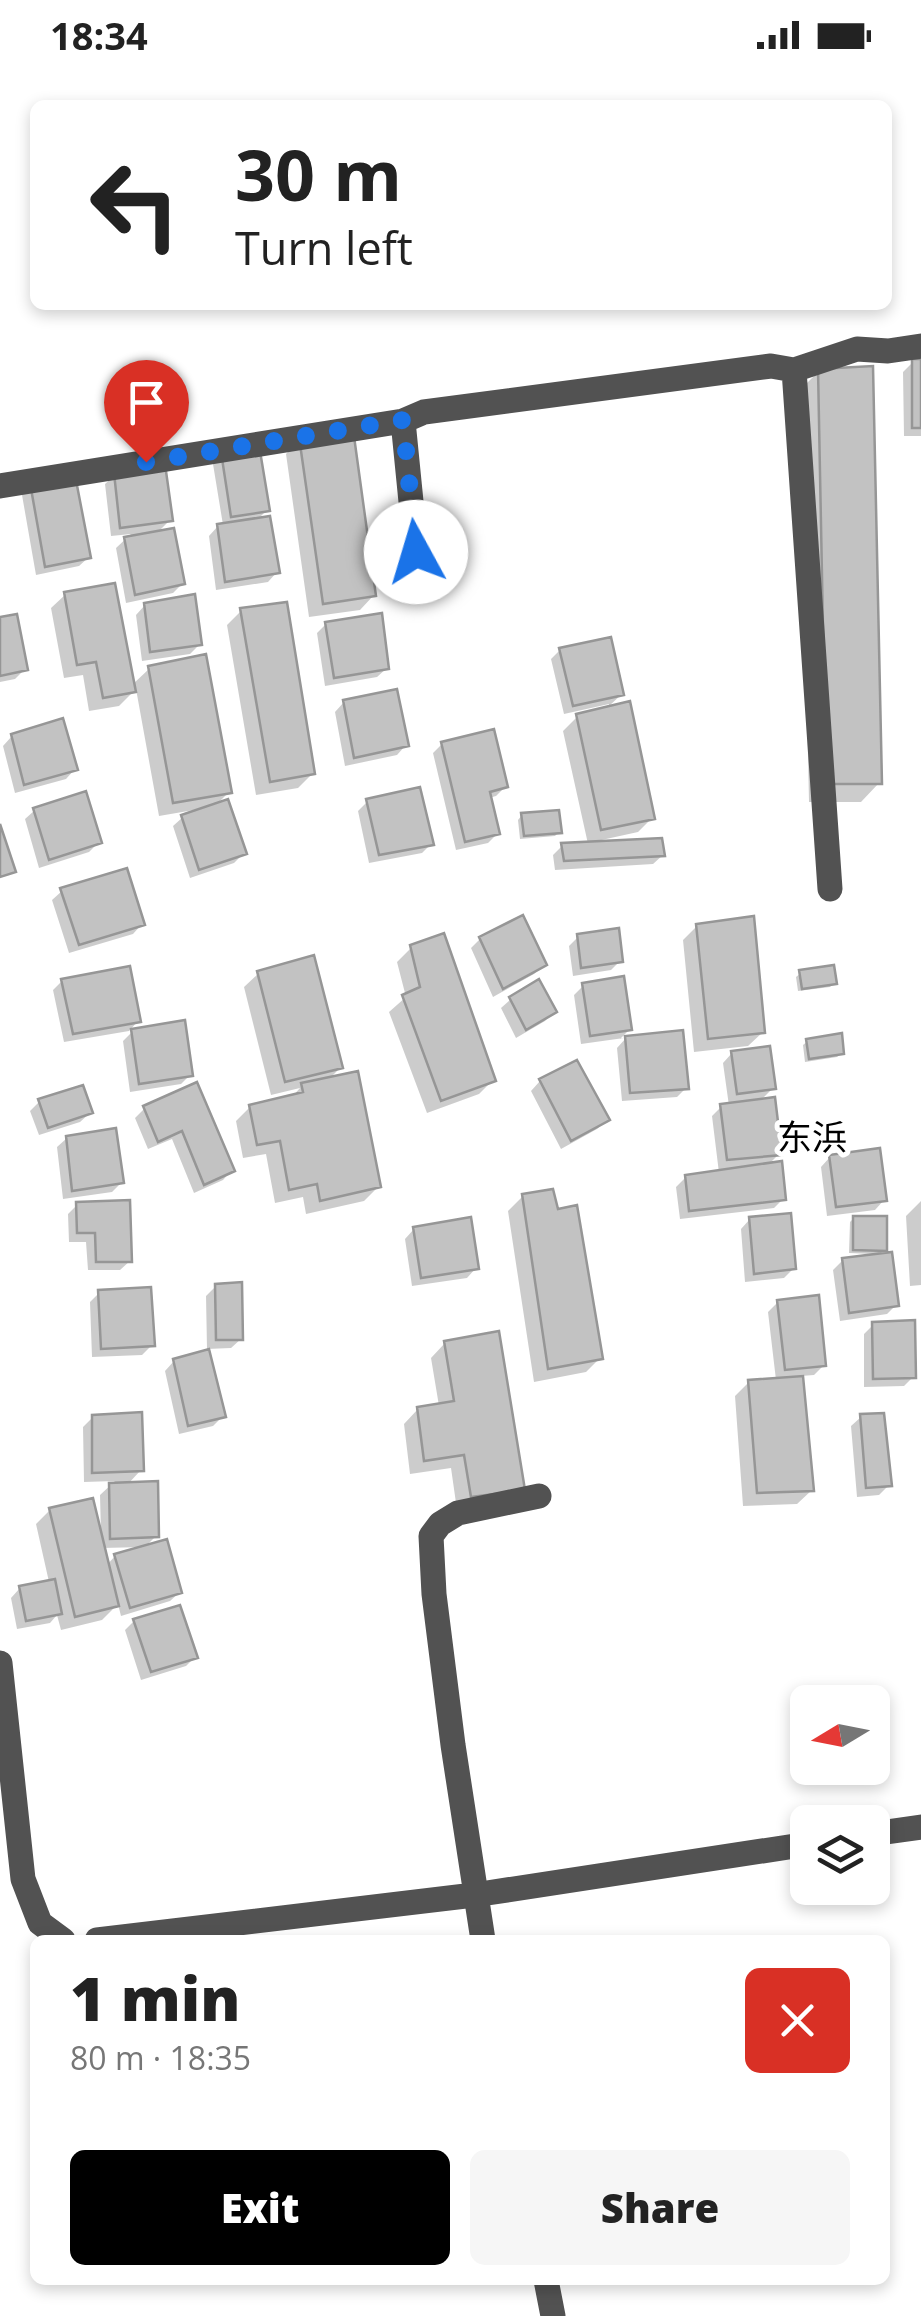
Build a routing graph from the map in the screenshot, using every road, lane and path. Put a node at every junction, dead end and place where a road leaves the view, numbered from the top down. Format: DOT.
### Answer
graph roads {
  1 [pos="921,346"];
  2 [pos="794,370"];
  3 [pos="403,420"];
  4 [pos="0,486"];
  5 [pos="416,552"];
  6 [pos="830,889"];
  7 [pos="539,1496"];
  8 [pos="0,1663"];
  9 [pos="921,1827"];
  10 [pos="890,1831"];
  11 [pos="790,1847"];
  12 [pos="474,1895"];
  13 [pos="57,1935"];
  14 [pos="139,1935"];
  15 [pos="482,1935"];
  16 [pos="547,2285"];
  17 [pos="553,2316"];
  1 -- 2 [label="street"];
  2 -- 3 [label="street"];
  2 -- 6 [label="street"];
  3 -- 4 [label="street"];
  3 -- 5 [label="street"];
  7 -- 12 [label="street"];
  8 -- 13 [label="street"];
  9 -- 10 [label="street"];
  11 -- 12 [label="street"];
  12 -- 14 [label="street"];
  12 -- 15 [label="street"];
  16 -- 17 [label="street"];
}
